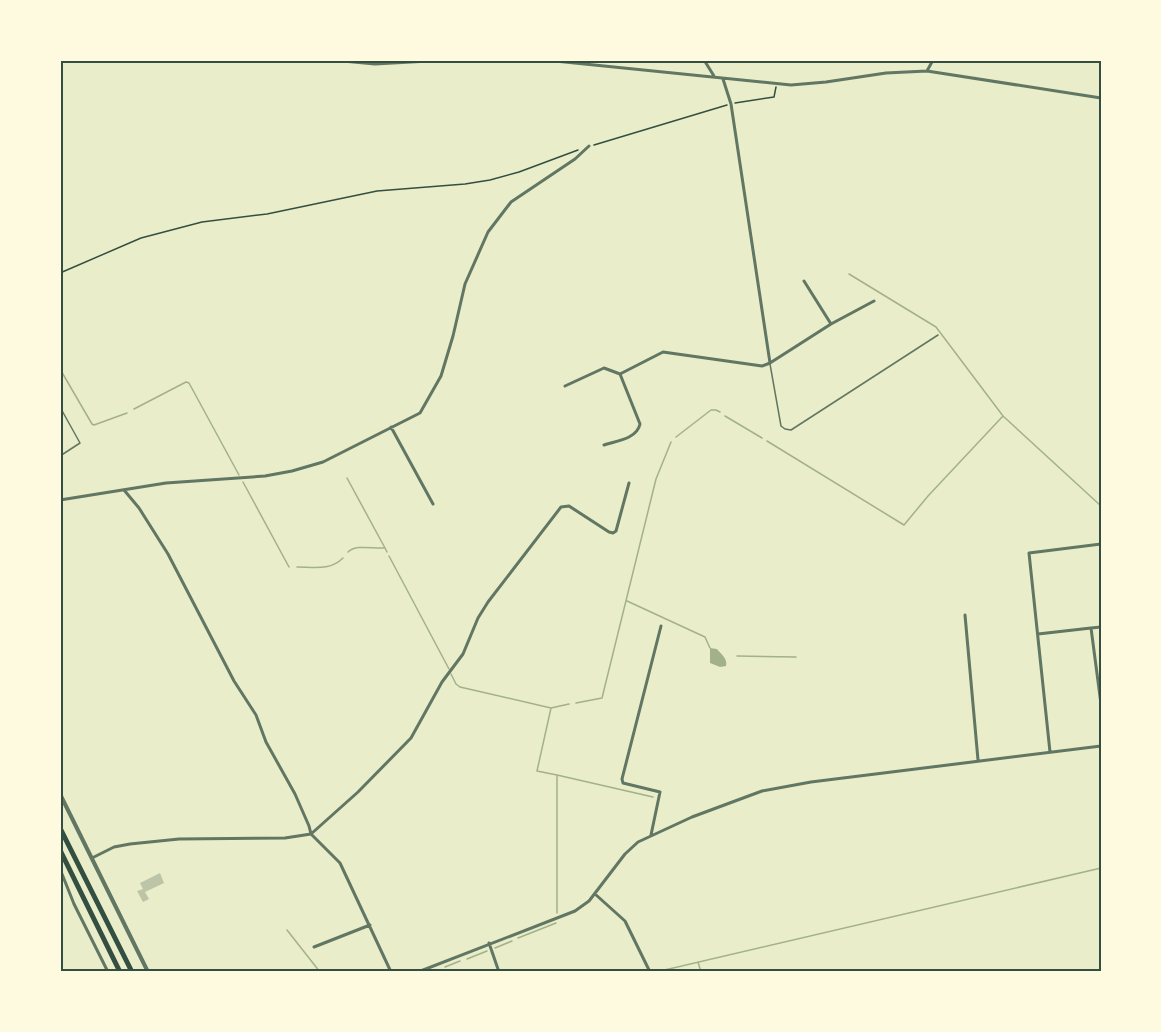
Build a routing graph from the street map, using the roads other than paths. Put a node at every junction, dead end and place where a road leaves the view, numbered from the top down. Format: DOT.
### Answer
graph roads {
  1 [pos="70,60"];
  2 [pos="91,60"];
  3 [pos="332,60"];
  4 [pos="447,60"];
  5 [pos="545,60"];
  6 [pos="704,60"];
  7 [pos="933,60"];
  8 [pos="927,71"];
  9 [pos="715,78"];
  10 [pos="723,79"];
  11 [pos="1101,98"];
  12 [pos="589,146"];
  13 [pos="804,281"];
  14 [pos="874,301"];
  15 [pos="831,324"];
  16 [pos="938,335"];
  17 [pos="770,363"];
  18 [pos="620,374"];
  19 [pos="565,386"];
  20 [pos="60,407"];
  21 [pos="391,427"];
  22 [pos="603,445"];
  23 [pos="60,456"];
  24 [pos="629,483"];
  25 [pos="124,490"];
  26 [pos="60,500"];
  27 [pos="433,504"];
  28 [pos="1101,544"];
  29 [pos="965,615"];
  30 [pos="660,626"];
  31 [pos="1101,627"];
  32 [pos="1091,628"];
  33 [pos="1038,634"];
  34 [pos="1101,704"];
  35 [pos="1101,746"];
  36 [pos="1050,752"];
  37 [pos="978,760"];
  38 [pos="60,794"];
  39 [pos="60,828"];
  40 [pos="311,834"];
  41 [pos="651,835"];
  42 [pos="60,850"];
  43 [pos="92,858"];
  44 [pos="60,869"];
  45 [pos="595,894"];
  46 [pos="370,925"];
  47 [pos="489,943"];
  48 [pos="314,947"];
  49 [pos="108,972"];
  50 [pos="120,972"];
  51 [pos="132,972"];
  52 [pos="148,972"];
  53 [pos="391,972"];
  54 [pos="418,972"];
  55 [pos="500,972"];
  56 [pos="650,972"];
  1 -- 2 [label="street"];
  3 -- 4 [label="street"];
  5 -- 9 [label="street"];
  6 -- 9 [label="street"];
  7 -- 8 [label="street"];
  8 -- 10 [label="street"];
  8 -- 11 [label="street"];
  9 -- 10 [label="street"];
  10 -- 17 [label="street"];
  12 -- 21 [label="street"];
  13 -- 15 [label="street"];
  14 -- 15 [label="street"];
  15 -- 17 [label="street"];
  16 -- 17 [label="lane"];
  17 -- 18 [label="street"];
  18 -- 19 [label="street"];
  18 -- 22 [label="street"];
  20 -- 23 [label="lane"];
  21 -- 25 [label="street"];
  21 -- 27 [label="street"];
  24 -- 40 [label="street"];
  25 -- 26 [label="street"];
  25 -- 40 [label="street"];
  28 -- 33 [label="street"];
  29 -- 37 [label="street"];
  30 -- 41 [label="street"];
  31 -- 32 [label="street"];
  32 -- 33 [label="street"];
  32 -- 34 [label="street"];
  33 -- 36 [label="street"];
  35 -- 36 [label="street"];
  36 -- 37 [label="street"];
  37 -- 41 [label="street"];
  38 -- 43 [label="street"];
  39 -- 51 [label="highway"];
  40 -- 43 [label="street"];
  40 -- 46 [label="street"];
  41 -- 45 [label="street"];
  42 -- 50 [label="highway"];
  43 -- 52 [label="street"];
  44 -- 49 [label="street"];
  45 -- 47 [label="street"];
  45 -- 56 [label="street"];
  46 -- 48 [label="street"];
  46 -- 53 [label="street"];
  47 -- 54 [label="street"];
  47 -- 55 [label="street"];
}
